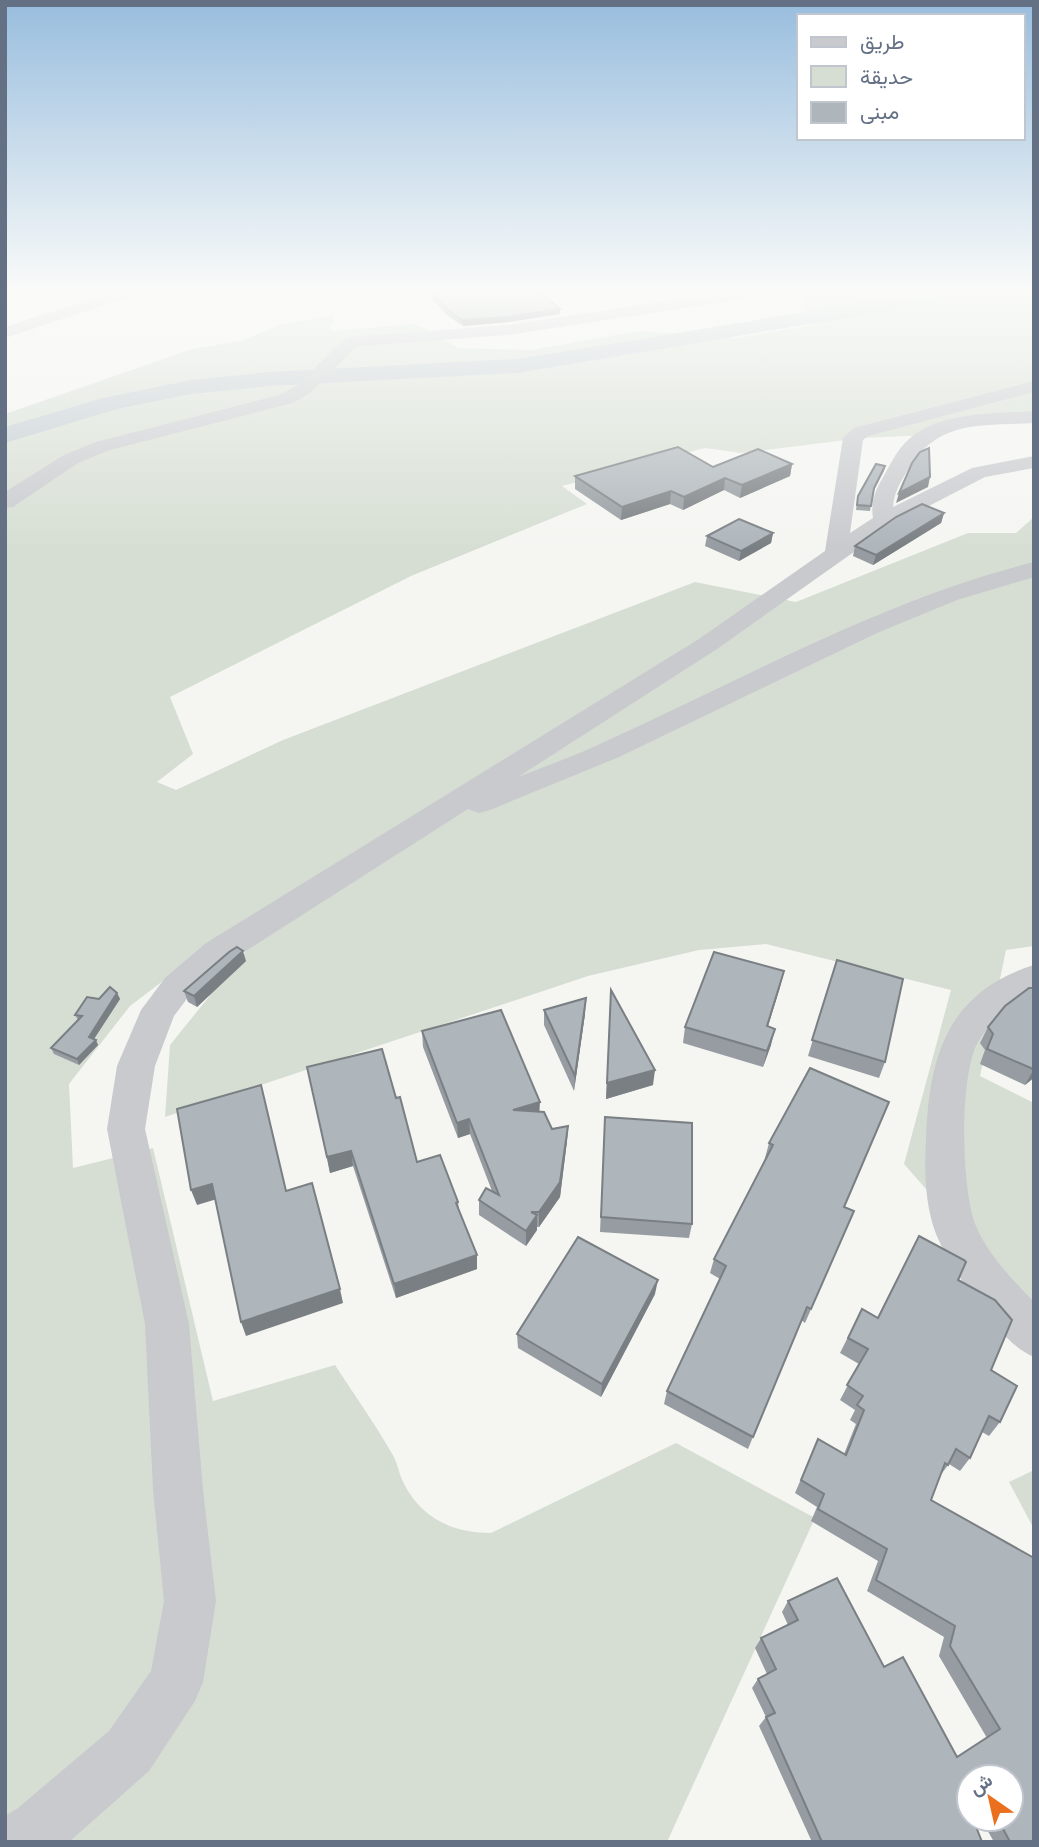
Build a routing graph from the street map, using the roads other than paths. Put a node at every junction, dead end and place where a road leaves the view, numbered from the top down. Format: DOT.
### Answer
graph roads {
  1 [pos="317,376"];
  2 [pos="1034,386"];
  3 [pos="1034,417"];
  4 [pos="1034,462"];
  5 [pos="5,502"];
  6 [pos="884,520"];
  7 [pos="836,554"];
  8 [pos="1034,569"];
  9 [pos="414,826"];
  10 [pos="1034,978"];
  11 [pos="1034,1335"];
  12 [pos="17,1842"];
  1 -- 5 [label="street"];
  2 -- 7 [label="street"];
  3 -- 6 [label="street"];
  4 -- 6 [label="street"];
  6 -- 7 [label="street"];
  7 -- 9 [label="street"];
  8 -- 9 [label="street"];
  9 -- 12 [label="street"];
  10 -- 11 [label="street"];
}
